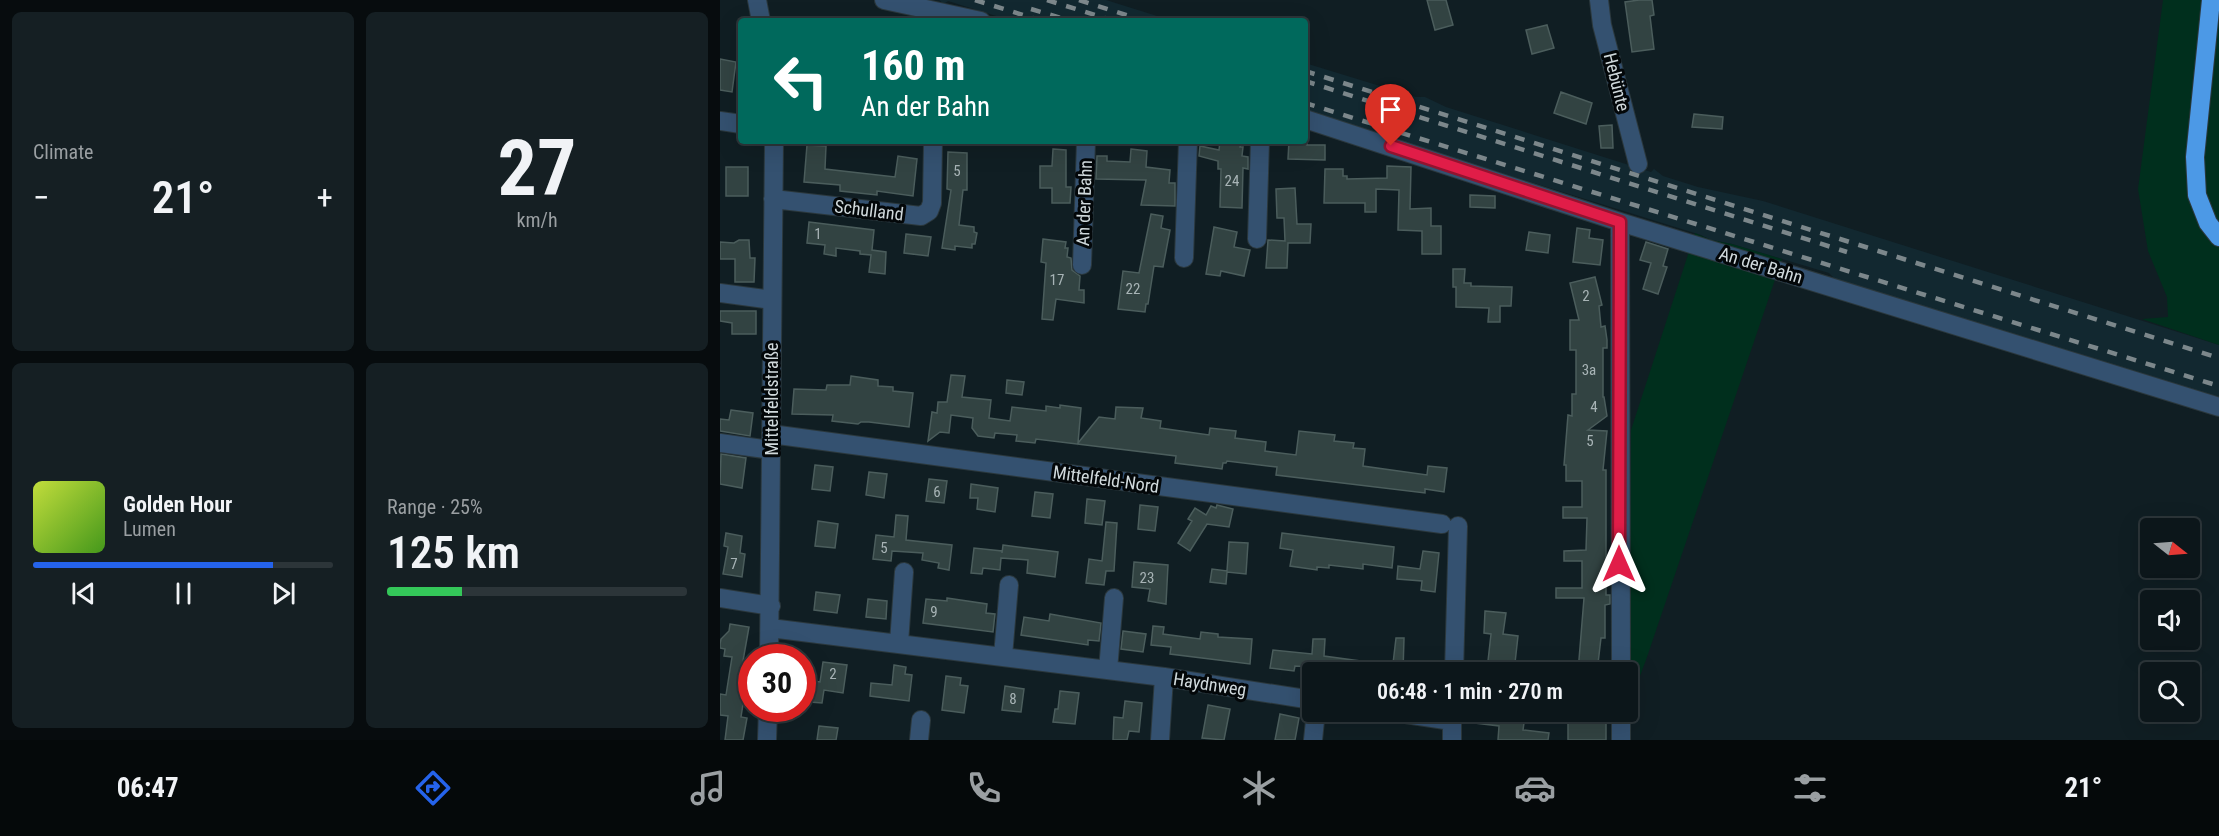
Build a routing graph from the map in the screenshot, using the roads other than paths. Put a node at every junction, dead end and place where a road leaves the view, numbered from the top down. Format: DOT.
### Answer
graph roads {
  1 [pos="757,0"];
  2 [pos="884,0"];
  3 [pos="1599,0"];
  4 [pos="2211,0"];
  5 [pos="2219,5"];
  6 [pos="760,18"];
  7 [pos="967,18"];
  8 [pos="1308,120"];
  9 [pos="720,121"];
  10 [pos="738,124"];
  11 [pos="774,144"];
  12 [pos="933,144"];
  13 [pos="1086,144"];
  14 [pos="1188,144"];
  15 [pos="1260,144"];
  16 [pos="1638,164"];
  17 [pos="773,199"];
  18 [pos="1620,222"];
  19 [pos="2219,224"];
  20 [pos="2219,237"];
  21 [pos="1257,239"];
  22 [pos="1184,258"];
  23 [pos="1082,265"];
  24 [pos="720,293"];
  25 [pos="772,300"];
  26 [pos="2219,407"];
  27 [pos="771,442"];
  28 [pos="720,443"];
  29 [pos="904,572"];
  30 [pos="1009,585"];
  31 [pos="720,598"];
  32 [pos="1114,598"];
  33 [pos="771,606"];
  34 [pos="770,628"];
  35 [pos="899,643"];
  36 [pos="769,644"];
  37 [pos="1004,656"];
  38 [pos="1454,662"];
  39 [pos="1621,662"];
  40 [pos="1108,670"];
  41 [pos="1164,677"];
  42 [pos="1302,698"];
  43 [pos="921,720"];
  44 [pos="768,722"];
  45 [pos="1315,722"];
  46 [pos="1452,722"];
  47 [pos="1621,722"];
  48 [pos="768,740"];
  49 [pos="919,740"];
  50 [pos="1160,740"];
  51 [pos="1313,740"];
  52 [pos="1452,740"];
  53 [pos="1621,740"];
  1 -- 6 [label="street"];
  2 -- 7 [label="street"];
  3 -- 16 [label="street, Hebünte"];
  4 -- 20 [label="highway"];
  5 -- 19 [label="highway"];
  8 -- 18 [label="street, An der Bahn"];
  9 -- 10 [label="street"];
  11 -- 17 [label="street, Mittelfeldstraße"];
  12 -- 17 [label="street, Schulland"];
  13 -- 23 [label="street, An der Bahn"];
  14 -- 22 [label="street"];
  15 -- 21 [label="street"];
  17 -- 25 [label="street, Mittelfeldstraße"];
  18 -- 26 [label="street, An der Bahn"];
  18 -- 39 [label="street"];
  24 -- 25 [label="street"];
  25 -- 27 [label="street, Mittelfeldstraße"];
  27 -- 28 [label="street, Mittelfeld-Nord"];
  27 -- 33 [label="street, Mittelfeldstraße"];
  27 -- 38 [label="street, Mittelfeld-Nord"];
  29 -- 35 [label="street"];
  30 -- 37 [label="street"];
  31 -- 33 [label="street"];
  32 -- 40 [label="street"];
  33 -- 34 [label="street, Mittelfeldstraße"];
  34 -- 35 [label="street, Haydnweg"];
  34 -- 36 [label="street, Mittelfeldstraße"];
  35 -- 37 [label="street, Haydnweg"];
  37 -- 40 [label="street, Haydnweg"];
  40 -- 41 [label="street, Haydnweg"];
  41 -- 42 [label="street, Haydnweg"];
  41 -- 50 [label="street"];
  43 -- 49 [label="street"];
  44 -- 48 [label="street"];
  45 -- 51 [label="street"];
  46 -- 52 [label="street"];
  47 -- 53 [label="street"];
}
